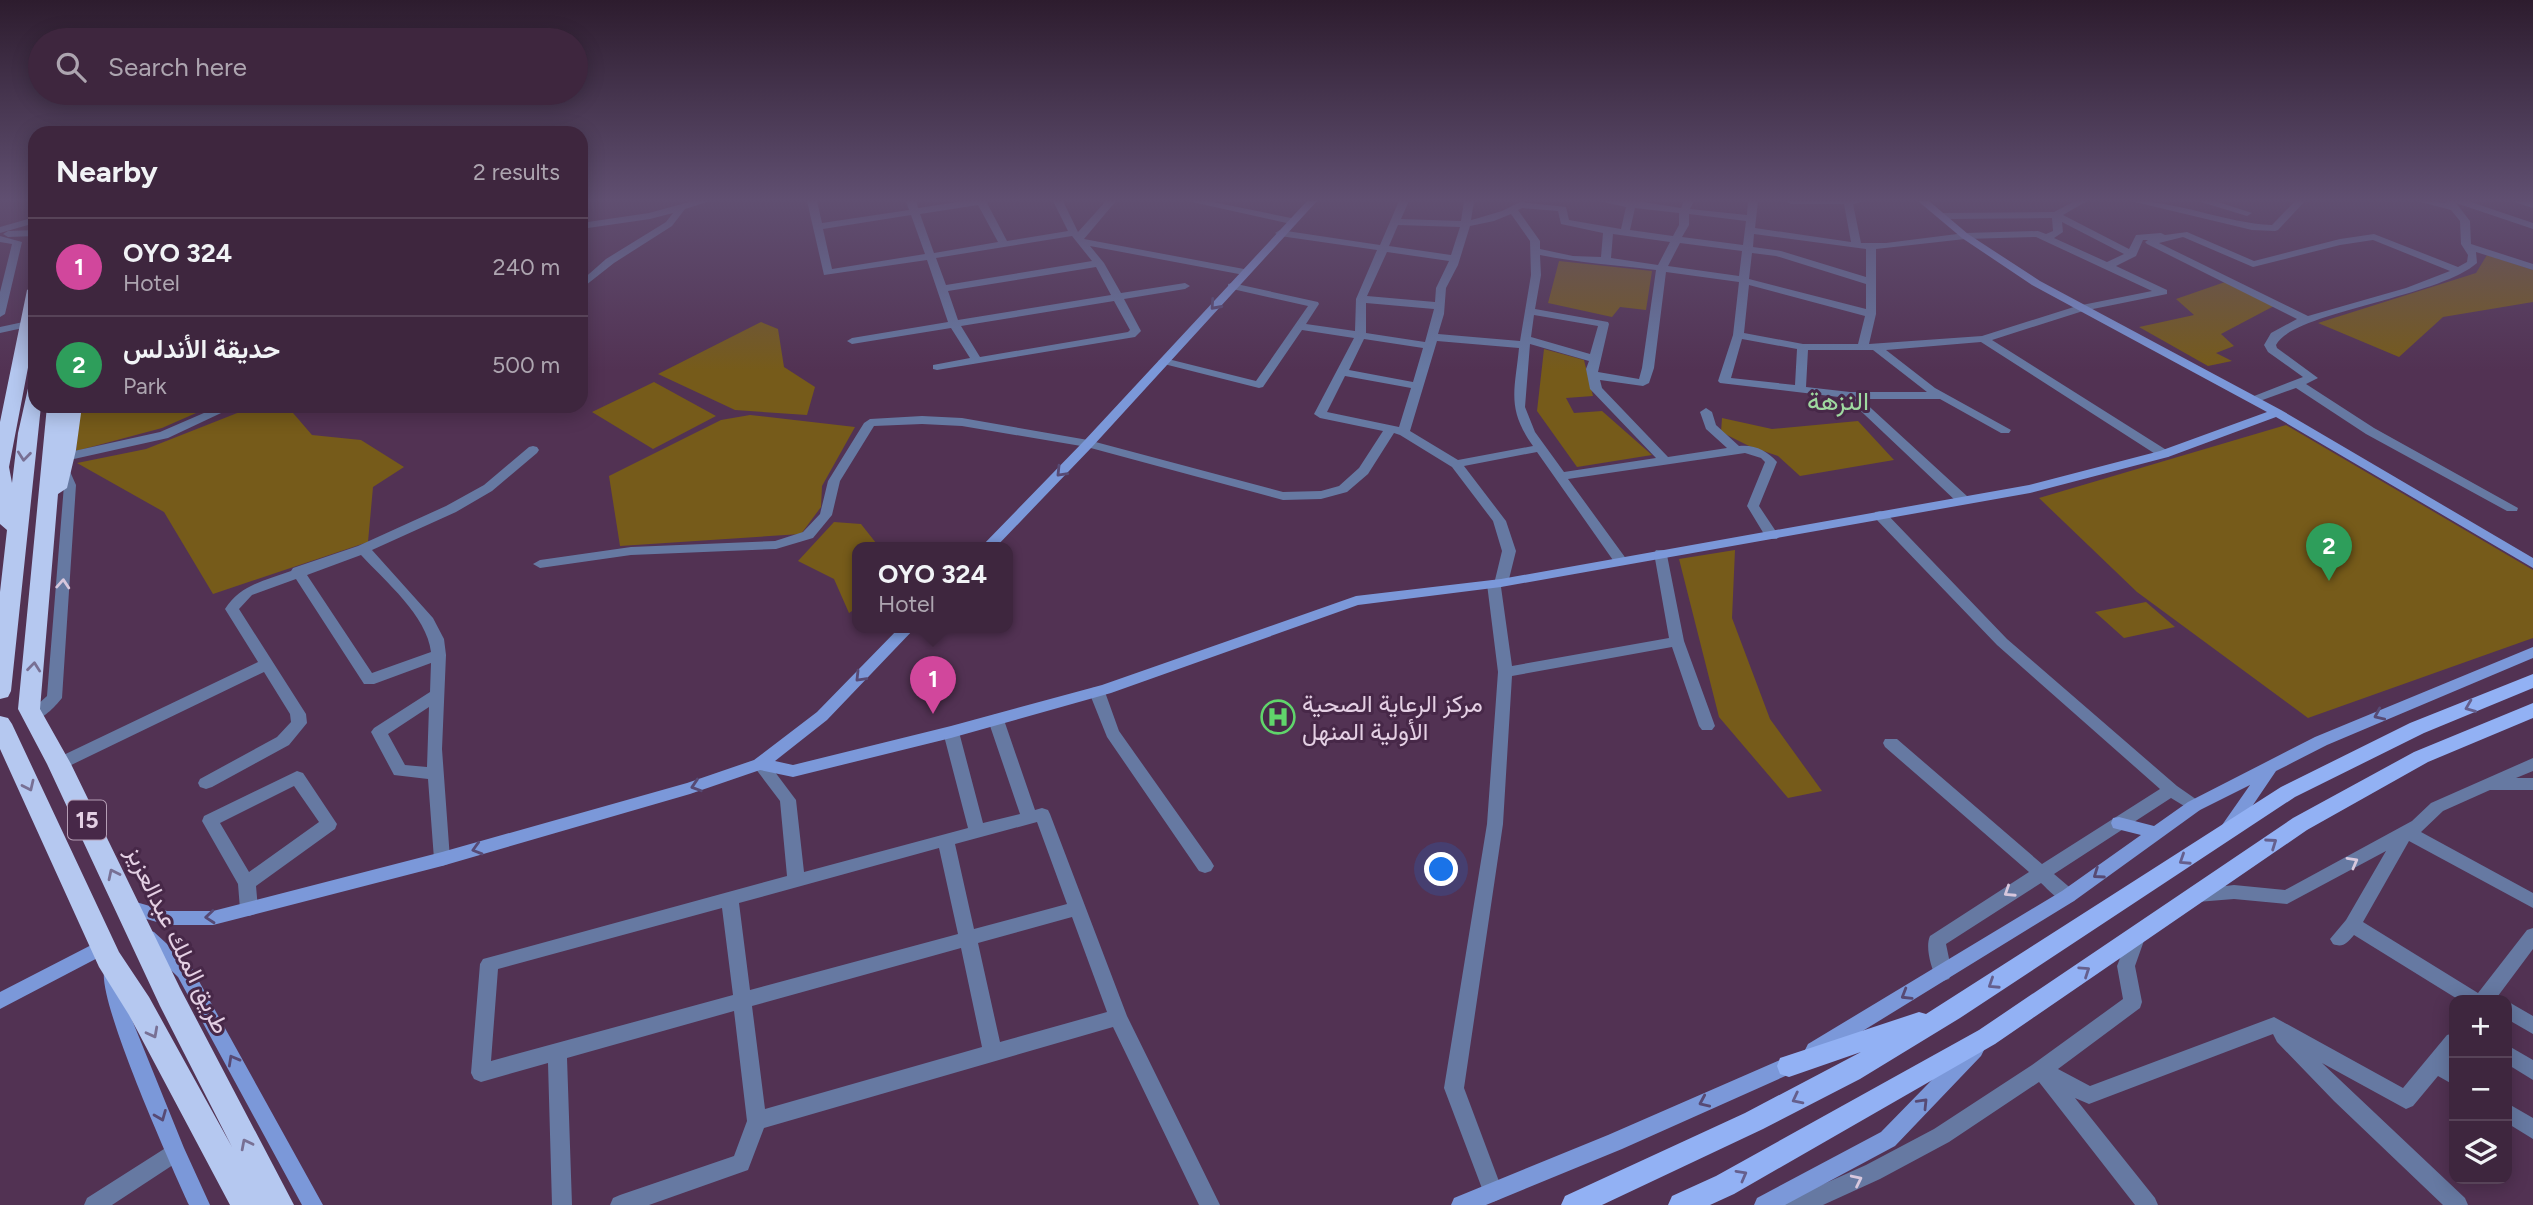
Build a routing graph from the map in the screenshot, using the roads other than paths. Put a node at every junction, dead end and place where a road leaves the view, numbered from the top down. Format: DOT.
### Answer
graph roads {
  1 [pos="13,257"];
  2 [pos="616,257"];
  3 [pos="825,257"];
  4 [pos="916,257"];
  5 [pos="930,257"];
  6 [pos="1094,257"];
  7 [pos="1174,257"];
  8 [pos="1258,257"];
  9 [pos="1378,257"];
  10 [pos="1442,257"];
  11 [pos="1535,257"];
  12 [pos="1565,257"];
  13 [pos="1667,257"];
  14 [pos="1747,257"];
  15 [pos="1789,257"];
  16 [pos="1871,257"];
  17 [pos="1999,257"];
  18 [pos="2088,257"];
  19 [pos="2126,257"];
  20 [pos="2180,257"];
  21 [pos="2237,257"];
  22 [pos="2280,257"];
  23 [pos="2425,257"];
  24 [pos="2473,257"];
  25 [pos="2502,257"];
  26 [pos="1455,259"];
  27 [pos="1606,260"];
  28 [pos="1099,263"];
  29 [pos="2108,266"];
  30 [pos="1662,267"];
  31 [pos="2533,267"];
  32 [pos="2459,271"];
  33 [pos="1244,272"];
  34 [pos="588,280"];
  35 [pos="1743,280"];
  36 [pos="1871,282"];
  37 [pos="1185,286"];
  38 [pos="1232,286"];
  39 [pos="941,289"];
  40 [pos="1118,297"];
  41 [pos="1360,299"];
  42 [pos="1440,306"];
  43 [pos="2081,309"];
  44 [pos="1530,311"];
  45 [pos="0,314"];
  46 [pos="1871,314"];
  47 [pos="2306,320"];
  48 [pos="28,324"];
  49 [pos="954,324"];
  50 [pos="1298,326"];
  51 [pos="0,330"];
  52 [pos="1738,335"];
  53 [pos="1360,337"];
  54 [pos="1983,339"];
  55 [pos="852,341"];
  56 [pos="1431,342"];
  57 [pos="1525,342"];
  58 [pos="1802,347"];
  59 [pos="1876,347"];
  60 [pos="1862,348"];
  61 [pos="1595,359"];
  62 [pos="977,360"];
  63 [pos="1164,361"];
  64 [pos="937,367"];
  65 [pos="1341,372"];
  66 [pos="1593,375"];
  67 [pos="2297,383"];
  68 [pos="1418,386"];
  69 [pos="1800,389"];
  70 [pos="1850,395"];
  71 [pos="1940,396"];
  72 [pos="2253,401"];
  73 [pos="1706,412"];
  74 [pos="31,413"];
  75 [pos="55,413"];
  76 [pos="72,413"];
  77 [pos="214,413"];
  78 [pos="2277,413"];
  79 [pos="1390,429"];
  80 [pos="2005,430"];
  81 [pos="1404,432"];
  82 [pos="1088,444"];
  83 [pos="1540,448"];
  84 [pos="533,450"];
  85 [pos="1737,451"];
  86 [pos="2164,454"];
  87 [pos="1665,461"];
  88 [pos="64,462"];
  89 [pos="1456,464"];
  90 [pos="1560,476"];
  91 [pos="1963,500"];
  92 [pos="2512,508"];
  93 [pos="1880,515"];
  94 [pos="1772,536"];
  95 [pos="44,541"];
  96 [pos="993,542"];
  97 [pos="14,548"];
  98 [pos="363,549"];
  99 [pos="1661,554"];
  100 [pos="1620,560"];
  101 [pos="540,564"];
  102 [pos="2533,564"];
  103 [pos="298,571"];
  104 [pos="1498,583"];
  105 [pos="903,633"];
  106 [pos="1677,641"];
  107 [pos="2533,652"];
  108 [pos="439,655"];
  109 [pos="265,665"];
  110 [pos="1505,672"];
  111 [pos="2533,681"];
  112 [pos="0,691"];
  113 [pos="1097,692"];
  114 [pos="437,694"];
  115 [pos="2533,710"];
  116 [pos="33,716"];
  117 [pos="996,720"];
  118 [pos="0,725"];
  119 [pos="1707,726"];
  120 [pos="950,732"];
  121 [pos="1891,743"];
  122 [pos="59,764"];
  123 [pos="760,764"];
  124 [pos="2533,764"];
  125 [pos="2272,766"];
  126 [pos="436,773"];
  127 [pos="206,783"];
  128 [pos="2533,784"];
  129 [pos="2486,785"];
  130 [pos="2171,790"];
  131 [pos="2194,806"];
  132 [pos="1029,817"];
  133 [pos="2119,823"];
  134 [pos="977,831"];
  135 [pos="2406,832"];
  136 [pos="2157,833"];
  137 [pos="2224,834"];
  138 [pos="946,840"];
  139 [pos="442,859"];
  140 [pos="1205,866"];
  141 [pos="2041,872"];
  142 [pos="796,880"];
  143 [pos="247,883"];
  144 [pos="2196,895"];
  145 [pos="2068,896"];
  146 [pos="730,898"];
  147 [pos="2533,901"];
  148 [pos="1077,908"];
  149 [pos="249,909"];
  150 [pos="134,918"];
  151 [pos="2137,935"];
  152 [pos="2533,935"];
  153 [pos="968,938"];
  154 [pos="106,953"];
  155 [pos="1943,973"];
  156 [pos="2477,995"];
  157 [pos="2488,995"];
  158 [pos="0,1001"];
  159 [pos="743,1001"];
  160 [pos="1952,1011"];
  161 [pos="2512,1012"];
  162 [pos="1118,1017"];
  163 [pos="2274,1025"];
  164 [pos="2533,1026"];
  165 [pos="1987,1037"];
  166 [pos="2449,1047"];
  167 [pos="557,1052"];
  168 [pos="993,1053"];
  169 [pos="2512,1057"];
  170 [pos="2436,1064"];
  171 [pos="1789,1066"];
  172 [pos="2042,1071"];
  173 [pos="2533,1072"];
  174 [pos="2449,1073"];
  175 [pos="2512,1115"];
  176 [pos="757,1121"];
  177 [pos="2533,1130"];
  178 [pos="175,1152"];
  179 [pos="1493,1192"];
  180 [pos="94,1205"];
  181 [pos="200,1205"];
  182 [pos="247,1205"];
  183 [pos="278,1205"];
  184 [pos="313,1205"];
  185 [pos="562,1205"];
  186 [pos="620,1205"];
  187 [pos="1210,1205"];
  188 [pos="1461,1205"];
  189 [pos="1574,1205"];
  190 [pos="1681,1205"];
  191 [pos="1764,1205"];
  192 [pos="1793,1205"];
  193 [pos="2148,1205"];
  194 [pos="2458,1205"];
  1 -- 45 [label="street"];
  2 -- 34 [label="street"];
  3 -- 4 [label="street"];
  5 -- 39 [label="street"];
  6 -- 28 [label="street"];
  7 -- 33 [label="street"];
  8 -- 33 [label="street"];
  9 -- 41 [label="street"];
  10 -- 26 [label="street"];
  11 -- 44 [label="street"];
  12 -- 27 [label="street"];
  13 -- 30 [label="street"];
  14 -- 35 [label="street"];
  15 -- 36 [label="street"];
  16 -- 36 [label="street"];
  17 -- 43 [label="street"];
  18 -- 29 [label="street"];
  19 -- 29 [label="street"];
  20 -- 47 [label="street"];
  21 -- 22 [label="street"];
  23 -- 32 [label="street"];
  24 -- 32 [label="street"];
  25 -- 31 [label="street"];
  26 -- 42 [label="street"];
  27 -- 30 [label="street"];
  28 -- 39 [label="street"];
  28 -- 40 [label="street"];
  29 -- 43 [label="street"];
  30 -- 35 [label="street"];
  30 -- 66 [label="street"];
  32 -- 47 [label="street"];
  33 -- 38 [label="street"];
  35 -- 46 [label="street"];
  35 -- 52 [label="street"];
  36 -- 46 [label="street"];
  37 -- 40 [label="street"];
  38 -- 50 [label="street"];
  38 -- 63 [label="street, one-way"];
  39 -- 49 [label="street"];
  40 -- 49 [label="street"];
  40 -- 62 [label="street"];
  41 -- 42 [label="street"];
  41 -- 53 [label="street"];
  42 -- 56 [label="street"];
  43 -- 54 [label="street"];
  43 -- 72 [label="street"];
  44 -- 57 [label="street"];
  44 -- 61 [label="street"];
  46 -- 60 [label="street"];
  47 -- 67 [label="street"];
  48 -- 51 [label="street"];
  48 -- 97 [label="highway"];
  49 -- 55 [label="street"];
  49 -- 62 [label="street"];
  50 -- 53 [label="street"];
  50 -- 63 [label="street"];
  52 -- 58 [label="street"];
  52 -- 69 [label="street"];
  53 -- 56 [label="street"];
  53 -- 65 [label="street"];
  54 -- 59 [label="street"];
  54 -- 86 [label="street"];
  56 -- 57 [label="street"];
  56 -- 68 [label="street"];
  57 -- 61 [label="street"];
  57 -- 83 [label="street"];
  58 -- 60 [label="street"];
  58 -- 69 [label="street"];
  59 -- 60 [label="street"];
  59 -- 71 [label="street"];
  61 -- 66 [label="street"];
  62 -- 64 [label="street"];
  63 -- 82 [label="street"];
  65 -- 68 [label="street"];
  65 -- 79 [label="street"];
  66 -- 87 [label="street"];
  67 -- 72 [label="street"];
  67 -- 92 [label="street"];
  68 -- 81 [label="street"];
  69 -- 70 [label="street"];
  70 -- 71 [label="street"];
  70 -- 91 [label="street"];
  71 -- 80 [label="street"];
  72 -- 78 [label="street"];
  73 -- 85 [label="street"];
  74 -- 97 [label="highway, one-way"];
  75 -- 95 [label="highway, طريق الملك عبدالعزيز / 15"];
  76 -- 88 [label="highway"];
  77 -- 88 [label="street"];
  78 -- 86 [label="street"];
  78 -- 102 [label="street"];
  79 -- 81 [label="street"];
  79 -- 82 [label="street"];
  81 -- 89 [label="street"];
  82 -- 96 [label="street, one-way"];
  82 -- 101 [label="street"];
  83 -- 89 [label="street"];
  83 -- 90 [label="street"];
  84 -- 98 [label="street"];
  85 -- 87 [label="street"];
  85 -- 94 [label="street"];
  86 -- 91 [label="street"];
  87 -- 90 [label="street"];
  88 -- 95 [label="highway"];
  116 -- 88 [label="street, one-way"];
  89 -- 104 [label="street"];
  90 -- 100 [label="street"];
  91 -- 93 [label="street"];
  93 -- 94 [label="street"];
  93 -- 130 [label="street"];
  94 -- 99 [label="street"];
  116 -- 95 [label="highway, طريق الملك عبدالعزيز / 15, one-way"];
  97 -- 112 [label="highway"];
  98 -- 103 [label="street"];
  98 -- 108 [label="street"];
  99 -- 100 [label="street"];
  99 -- 106 [label="street"];
  100 -- 104 [label="street"];
  103 -- 108 [label="street"];
  103 -- 109 [label="street"];
  104 -- 110 [label="street"];
  104 -- 113 [label="street"];
  105 -- 123 [label="street, one-way"];
  106 -- 110 [label="street"];
  106 -- 119 [label="street"];
  107 -- 125 [label="street, one-way"];
  108 -- 114 [label="street"];
  109 -- 122 [label="street"];
  109 -- 127 [label="street"];
  110 -- 179 [label="street"];
  111 -- 137 [label="main road, one-way"];
  113 -- 117 [label="street"];
  113 -- 140 [label="street"];
  114 -- 126 [label="street"];
  114 -- 126 [label="street"];
  144 -- 115 [label="main road, one-way"];
  116 -- 122 [label="highway, طريق الملك عبدالعزيز / 15"];
  117 -- 120 [label="street"];
  117 -- 132 [label="street"];
  118 -- 154 [label="highway, 15, one-way"];
  120 -- 123 [label="street"];
  120 -- 134 [label="street"];
  121 -- 141 [label="street"];
  150 -- 122 [label="highway, طريق الملك عبدالعزيز / 15, one-way"];
  123 -- 139 [label="street, one-way"];
  123 -- 142 [label="street"];
  124 -- 129 [label="street"];
  125 -- 131 [label="street"];
  125 -- 137 [label="street"];
  126 -- 139 [label="street"];
  128 -- 129 [label="street"];
  129 -- 135 [label="street"];
  130 -- 131 [label="street"];
  130 -- 133 [label="street"];
  131 -- 136 [label="street"];
  132 -- 134 [label="street"];
  132 -- 148 [label="street"];
  133 -- 136 [label="street"];
  133 -- 141 [label="street"];
  134 -- 138 [label="street"];
  144 -- 135 [label="street, one-way"];
  135 -- 147 [label="street"];
  135 -- 156 [label="street"];
  136 -- 145 [label="street, one-way"];
  137 -- 160 [label="main road, one-way"];
  138 -- 142 [label="street"];
  138 -- 153 [label="street"];
  139 -- 149 [label="street"];
  141 -- 145 [label="street"];
  141 -- 155 [label="street, one-way"];
  142 -- 146 [label="street"];
  143 -- 143 [label="street"];
  143 -- 149 [label="street"];
  144 -- 151 [label="main road"];
  145 -- 155 [label="street"];
  146 -- 159 [label="street"];
  146 -- 167 [label="street"];
  148 -- 153 [label="street"];
  148 -- 162 [label="street"];
  149 -- 150 [label="street, one-way"];
  183 -- 150 [label="highway, طريق الملك عبدالعزيز / 15, one-way"];
  184 -- 150 [label="street, one-way"];
  165 -- 151 [label="main road, one-way"];
  151 -- 172 [label="street"];
  152 -- 157 [label="street"];
  153 -- 159 [label="street"];
  153 -- 168 [label="street"];
  154 -- 158 [label="street"];
  154 -- 178 [label="street, one-way"];
  154 -- 182 [label="highway, 15, one-way"];
  155 -- 171 [label="street, one-way"];
  159 -- 167 [label="street"];
  159 -- 176 [label="street"];
  160 -- 171 [label="main road"];
  160 -- 189 [label="main road, one-way"];
  161 -- 164 [label="street"];
  162 -- 168 [label="street"];
  162 -- 187 [label="street"];
  163 -- 170 [label="street"];
  163 -- 172 [label="street"];
  163 -- 194 [label="street"];
  190 -- 165 [label="main road, one-way"];
  191 -- 165 [label="street, one-way"];
  166 -- 170 [label="street"];
  167 -- 185 [label="street"];
  168 -- 176 [label="street"];
  169 -- 173 [label="street"];
  170 -- 174 [label="street"];
  171 -- 179 [label="street, one-way"];
  192 -- 172 [label="street, one-way"];
  172 -- 193 [label="street"];
  175 -- 177 [label="street"];
  176 -- 186 [label="street"];
  178 -- 180 [label="street"];
  178 -- 181 [label="street"];
  179 -- 188 [label="street"];
}
